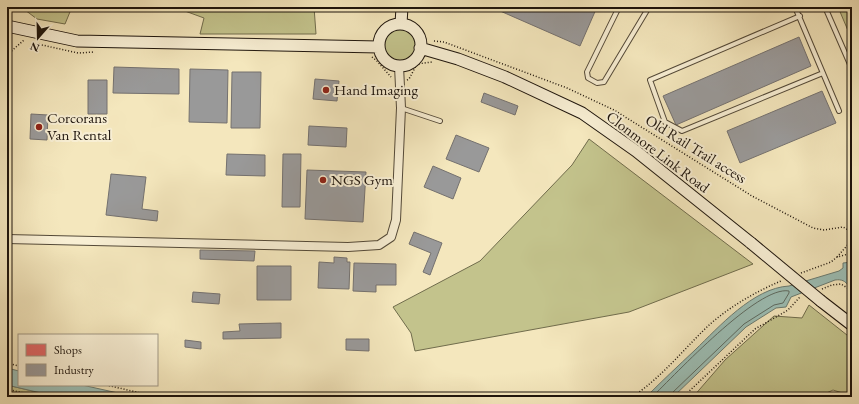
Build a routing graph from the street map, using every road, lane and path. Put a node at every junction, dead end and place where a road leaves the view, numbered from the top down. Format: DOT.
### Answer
graph roads {
  1 [pos="402,7"];
  2 [pos="619,7"];
  3 [pos="649,7"];
  4 [pos="795,7"];
  5 [pos="825,7"];
  6 [pos="800,16"];
  7 [pos="400,24"];
  8 [pos="7,26"];
  9 [pos="420,44"];
  10 [pos="379,47"];
  11 [pos="399,66"];
  12 [pos="852,69"];
  13 [pos="823,73"];
  14 [pos="401,108"];
  15 [pos="839,111"];
  16 [pos="440,121"];
  17 [pos="852,228"];
  18 [pos="849,229"];
  19 [pos="852,232"];
  20 [pos="7,239"];
  21 [pos="852,240"];
  22 [pos="852,253"];
  23 [pos="837,257"];
  24 [pos="798,274"];
  25 [pos="785,280"];
  26 [pos="852,289"];
  27 [pos="820,295"];
  28 [pos="800,297"];
  29 [pos="852,325"];
  30 [pos="7,363"];
  31 [pos="18,366"];
  32 [pos="110,386"];
  33 [pos="7,390"];
  34 [pos="40,397"];
  35 [pos="158,397"];
  36 [pos="632,397"];
  37 [pos="683,397"];
  1 -- 7 [label="main road"];
  2 -- 3 [label="lane"];
  4 -- 6 [label="lane"];
  5 -- 12 [label="lane"];
  6 -- 13 [label="lane"];
  6 -- 13 [label="lane"];
  7 -- 9 [label="main road"];
  7 -- 10 [label="main road"];
  8 -- 10 [label="main road"];
  9 -- 11 [label="main road"];
  9 -- 18 [label="path, Old Rail Trail access"];
  9 -- 27 [label="main road, Clonmore Link Road, bridge"];
  10 -- 11 [label="main road"];
  11 -- 14 [label="street"];
  13 -- 15 [label="lane"];
  14 -- 16 [label="lane"];
  14 -- 20 [label="street"];
  17 -- 18 [label="path, Old Rail Trail access"];
  18 -- 19 [label="path"];
  21 -- 23 [label="path"];
  22 -- 23 [label="path"];
  23 -- 24 [label="path"];
  25 -- 36 [label="path"];
  26 -- 27 [label="path"];
  27 -- 29 [label="main road, Clonmore Link Road"];
  28 -- 37 [label="path"];
  30 -- 31 [label="path"];
  32 -- 35 [label="path"];
  33 -- 34 [label="path"];
}
